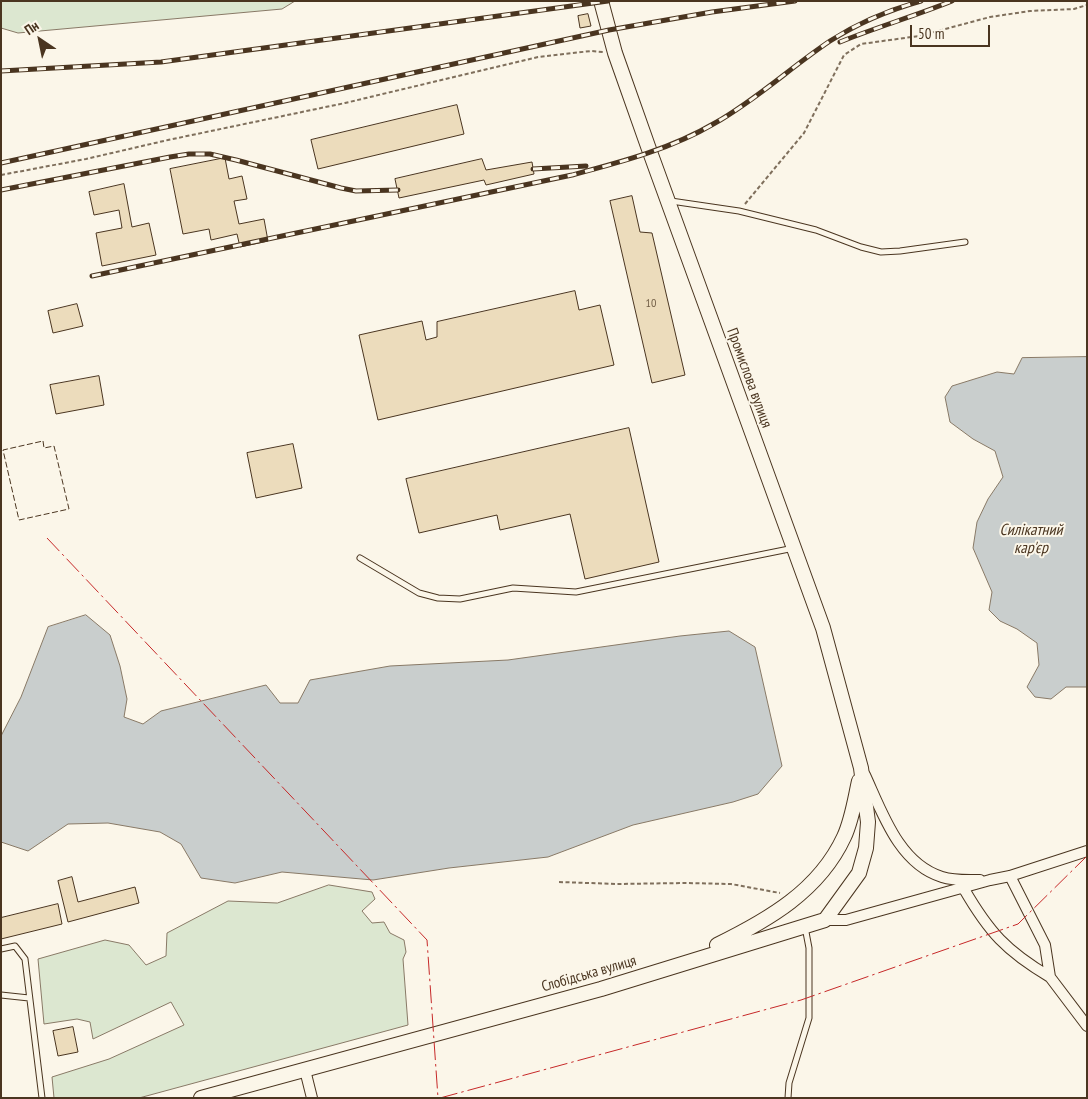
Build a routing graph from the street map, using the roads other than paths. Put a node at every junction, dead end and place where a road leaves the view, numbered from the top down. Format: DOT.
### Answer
graph roads {
  1 [pos="601,1"];
  2 [pos="668,201"];
  3 [pos="965,242"];
  4 [pos="794,548"];
  5 [pos="360,558"];
  6 [pos="861,768"];
  7 [pos="1087,851"];
  8 [pos="1010,876"];
  9 [pos="990,880"];
  10 [pos="964,888"];
  11 [pos="825,920"];
  12 [pos="805,926"];
  13 [pos="1,949"];
  14 [pos="664,969"];
  15 [pos="1050,977"];
  16 [pos="1,995"];
  17 [pos="29,998"];
  18 [pos="1087,1026"];
  19 [pos="304,1070"];
  20 [pos="42,1098"];
  21 [pos="201,1098"];
  22 [pos="312,1098"];
  23 [pos="788,1098"];
  1 -- 2 [label="street, Промислова вулиця"];
  2 -- 3 [label="lane"];
  2 -- 4 [label="street, Промислова вулиця"];
  4 -- 5 [label="lane"];
  4 -- 6 [label="street, Промислова вулиця"];
  6 -- 9 [label="street"];
  6 -- 11 [label="street"];
  6 -- 14 [label="street"];
  7 -- 8 [label="street"];
  8 -- 9 [label="street"];
  8 -- 15 [label="street"];
  9 -- 10 [label="street"];
  10 -- 11 [label="street"];
  10 -- 15 [label="street"];
  11 -- 12 [label="street, Слобідська вулиця"];
  12 -- 14 [label="street, Слобідська вулиця"];
  12 -- 23 [label="lane"];
  13 -- 17 [label="lane"];
  14 -- 19 [label="street, Слобідська вулиця"];
  15 -- 18 [label="street"];
  16 -- 17 [label="lane"];
  17 -- 20 [label="lane"];
  19 -- 21 [label="street, Слобідська вулиця"];
  19 -- 22 [label="street"];
}
